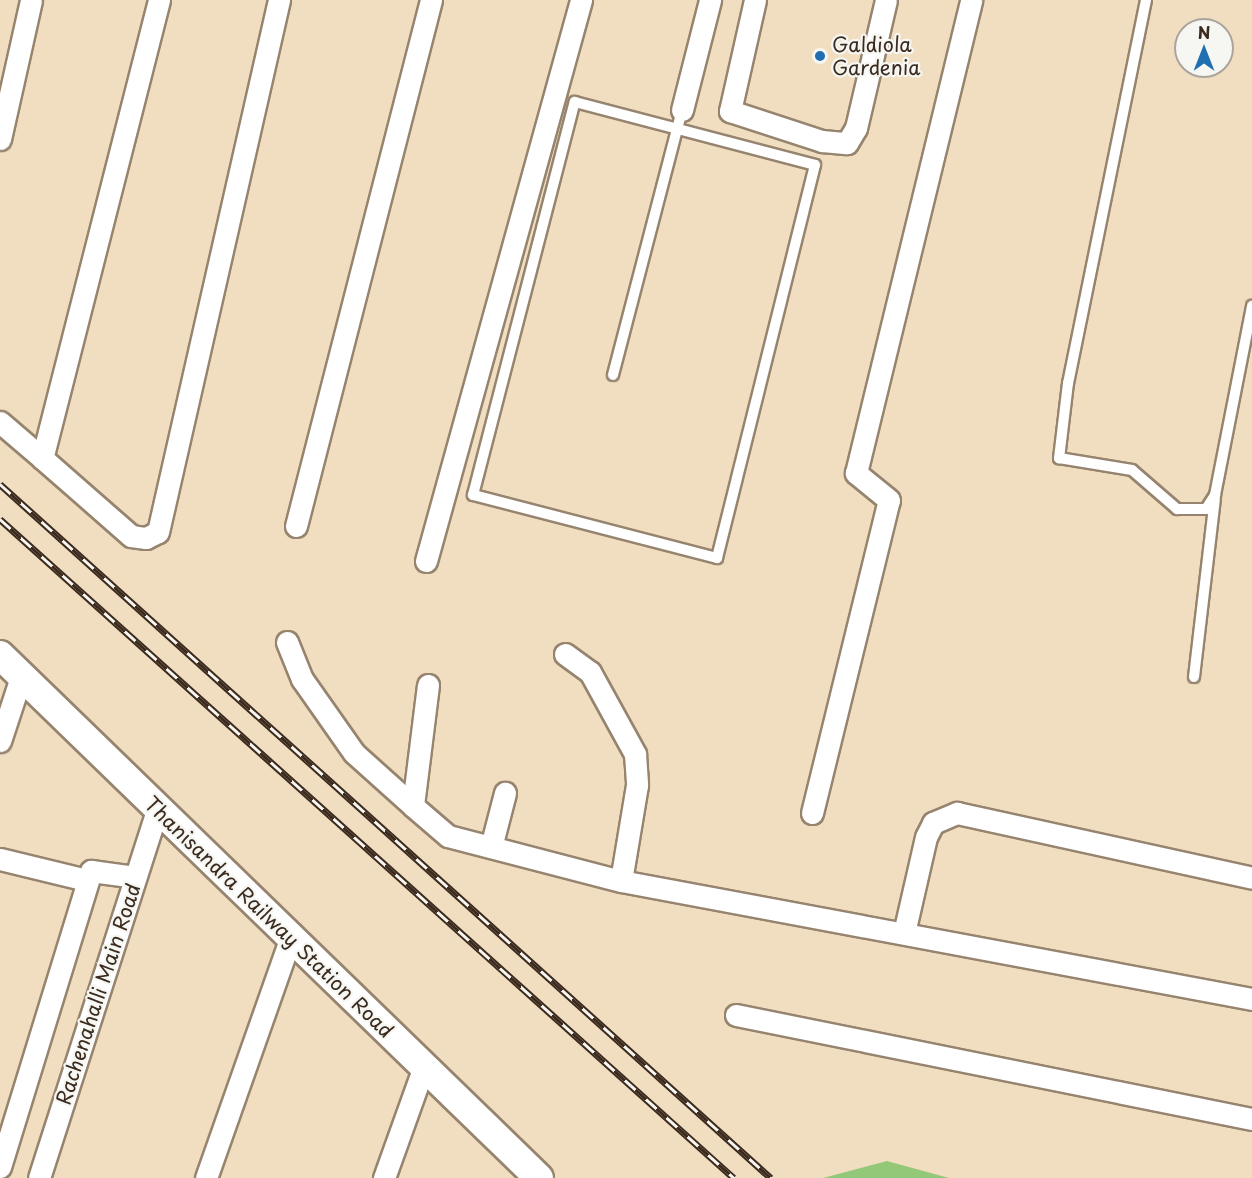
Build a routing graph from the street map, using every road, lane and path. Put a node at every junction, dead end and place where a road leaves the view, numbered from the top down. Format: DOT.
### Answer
graph roads {
  1 [pos="31,0"];
  2 [pos="159,0"];
  3 [pos="279,0"];
  4 [pos="431,0"];
  5 [pos="581,0"];
  6 [pos="710,0"];
  7 [pos="755,0"];
  8 [pos="886,0"];
  9 [pos="971,0"];
  10 [pos="1146,0"];
  11 [pos="680,120"];
  12 [pos="0,139"];
  13 [pos="1252,306"];
  14 [pos="613,375"];
  15 [pos="0,422"];
  16 [pos="42,458"];
  17 [pos="1215,495"];
  18 [pos="296,526"];
  19 [pos="426,561"];
  20 [pos="286,642"];
  21 [pos="565,654"];
  22 [pos="0,655"];
  23 [pos="21,677"];
  24 [pos="1194,677"];
  25 [pos="428,685"];
  26 [pos="0,741"];
  27 [pos="505,793"];
  28 [pos="413,806"];
  29 [pos="157,810"];
  30 [pos="812,813"];
  31 [pos="491,847"];
  32 [pos="0,860"];
  33 [pos="135,877"];
  34 [pos="1252,878"];
  35 [pos="87,880"];
  36 [pos="621,881"];
  37 [pos="904,933"];
  38 [pos="290,940"];
  39 [pos="1252,999"];
  40 [pos="736,1015"];
  41 [pos="424,1066"];
  42 [pos="1252,1119"];
  43 [pos="0,1167"];
  44 [pos="39,1178"];
  45 [pos="206,1178"];
  46 [pos="384,1178"];
  47 [pos="539,1178"];
  1 -- 12 [label="street"];
  2 -- 16 [label="street"];
  3 -- 16 [label="street"];
  4 -- 18 [label="street"];
  5 -- 19 [label="street"];
  6 -- 11 [label="street"];
  7 -- 8 [label="street"];
  9 -- 30 [label="street"];
  10 -- 17 [label="lane"];
  11 -- 11 [label="lane"];
  11 -- 14 [label="lane"];
  13 -- 17 [label="lane"];
  15 -- 16 [label="street"];
  17 -- 24 [label="lane"];
  20 -- 28 [label="street"];
  21 -- 36 [label="street"];
  22 -- 23 [label="street, Thanisandra Railway Station Road"];
  23 -- 26 [label="street"];
  23 -- 29 [label="street, Thanisandra Railway Station Road"];
  25 -- 28 [label="street"];
  27 -- 31 [label="street"];
  28 -- 31 [label="street"];
  29 -- 33 [label="street, Rachenahalli Main Road"];
  29 -- 38 [label="street, Thanisandra Railway Station Road"];
  31 -- 36 [label="street"];
  32 -- 35 [label="street"];
  33 -- 35 [label="street"];
  33 -- 44 [label="street, Rachenahalli Main Road"];
  34 -- 37 [label="street"];
  35 -- 43 [label="street"];
  36 -- 37 [label="street"];
  37 -- 39 [label="street"];
  38 -- 41 [label="street, Thanisandra Railway Station Road"];
  38 -- 45 [label="street"];
  40 -- 42 [label="street"];
  41 -- 46 [label="street"];
  41 -- 47 [label="street, Thanisandra Railway Station Road"];
}
